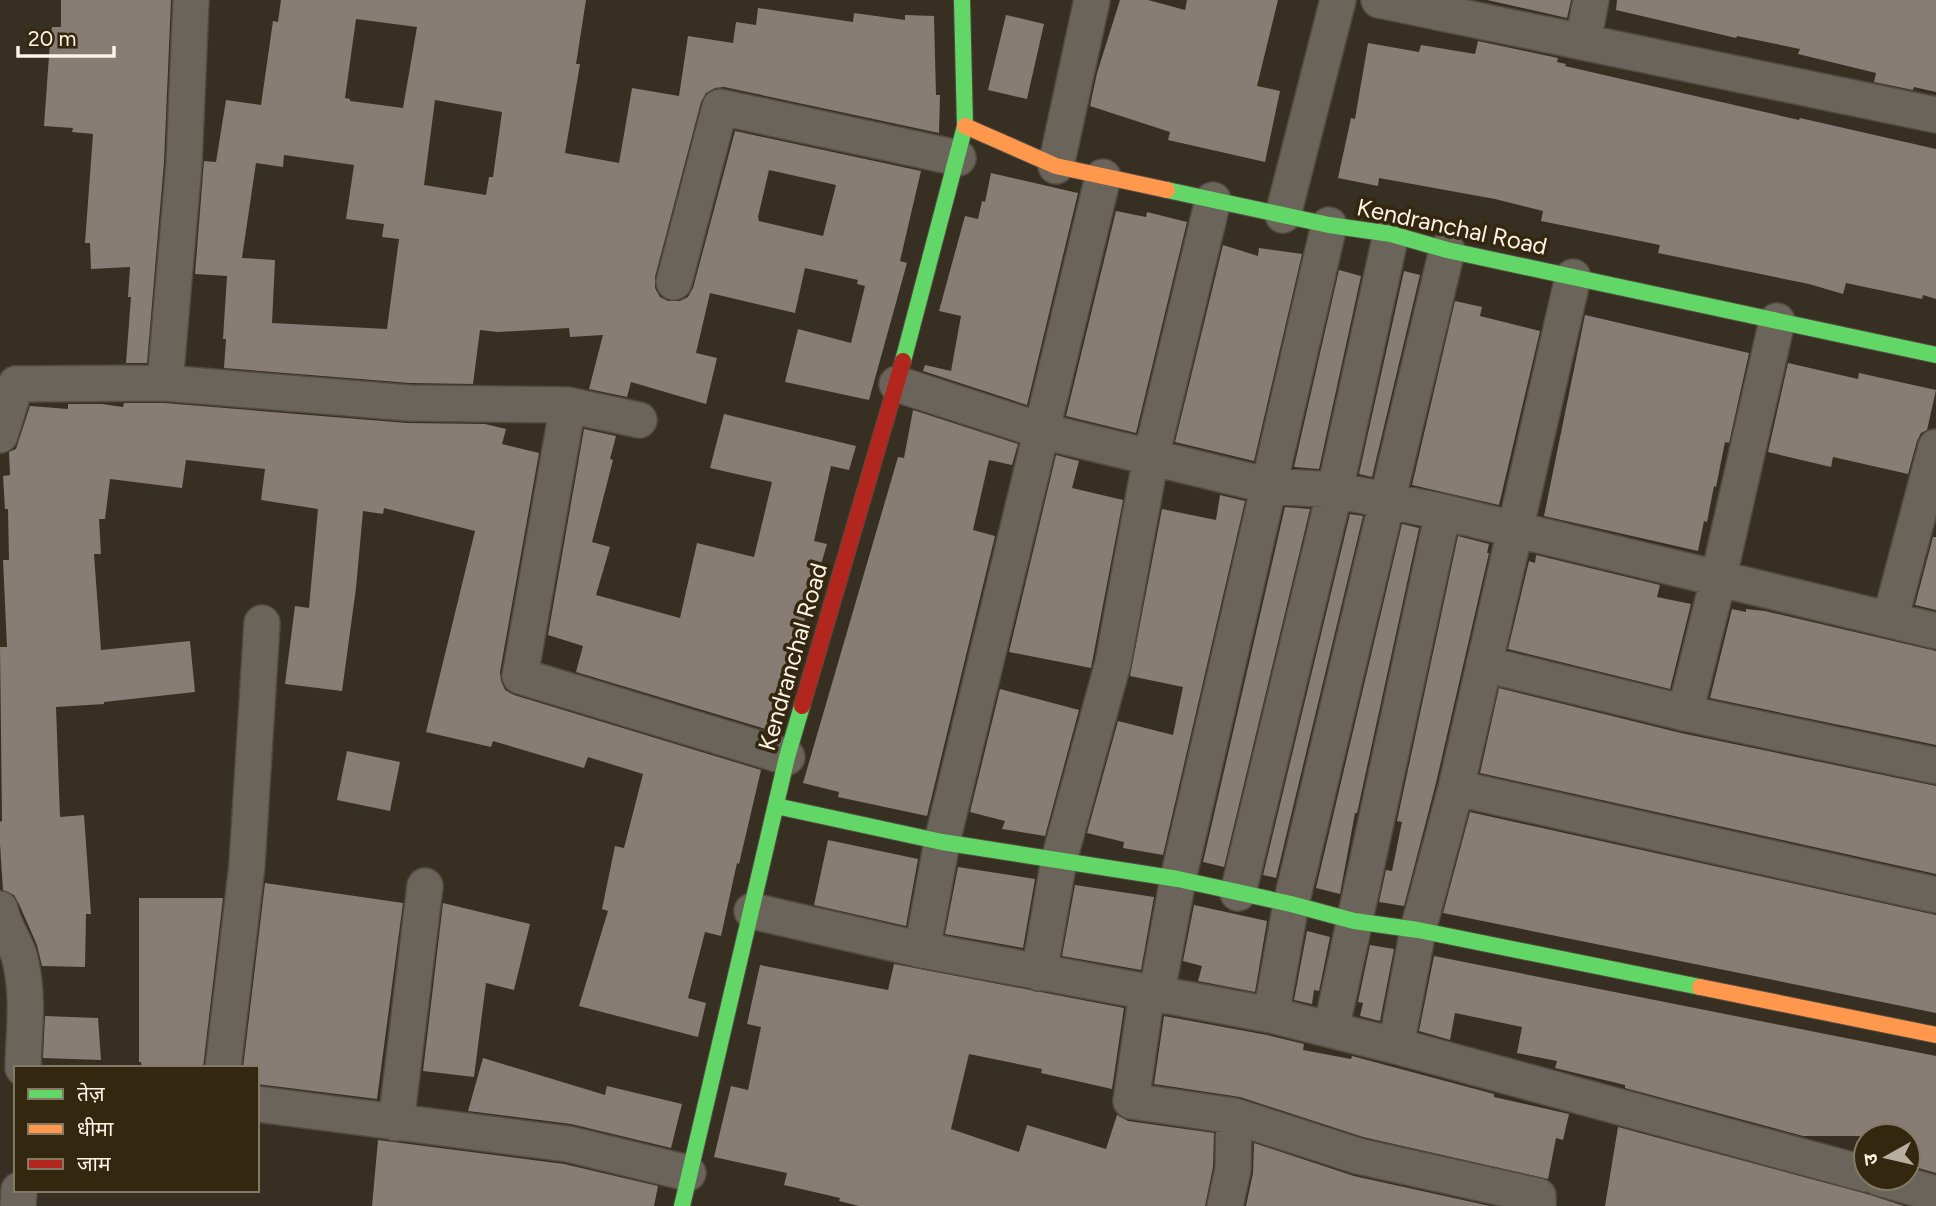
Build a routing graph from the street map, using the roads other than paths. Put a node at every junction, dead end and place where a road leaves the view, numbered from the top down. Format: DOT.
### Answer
graph roads {
  1 [pos="191,0"];
  2 [pos="962,0"];
  3 [pos="1092,0"];
  4 [pos="1338,0"];
  5 [pos="1379,0"];
  6 [pos="1591,0"];
  7 [pos="1583,42"];
  8 [pos="1936,115"];
  9 [pos="961,142"];
  10 [pos="1056,166"];
  11 [pos="1103,177"];
  12 [pos="1213,200"];
  13 [pos="1283,215"];
  14 [pos="1329,225"];
  15 [pos="1391,234"];
  16 [pos="1447,250"];
  17 [pos="1573,277"];
  18 [pos="674,282"];
  19 [pos="1777,321"];
  20 [pos="1936,355"];
  21 [pos="165,383"];
  22 [pos="897,384"];
  23 [pos="568,405"];
  24 [pos="639,420"];
  25 [pos="1042,431"];
  26 [pos="0,435"];
  27 [pos="1936,447"];
  28 [pos="1151,457"];
  29 [pos="1270,486"];
  30 [pos="1335,490"];
  31 [pos="1388,502"];
  32 [pos="1443,512"];
  33 [pos="1514,531"];
  34 [pos="1718,580"];
  35 [pos="1890,620"];
  36 [pos="262,623"];
  37 [pos="1936,631"];
  38 [pos="1483,664"];
  39 [pos="1685,713"];
  40 [pos="787,757"];
  41 [pos="1936,766"];
  42 [pos="1456,788"];
  43 [pos="776,806"];
  44 [pos="942,842"];
  45 [pos="1059,860"];
  46 [pos="1178,878"];
  47 [pos="425,886"];
  48 [pos="1238,892"];
  49 [pos="1936,895"];
  50 [pos="1291,904"];
  51 [pos="0,909"];
  52 [pos="752,911"];
  53 [pos="1354,922"];
  54 [pos="1418,930"];
  55 [pos="922,950"];
  56 [pos="1039,973"];
  57 [pos="1152,992"];
  58 [pos="1271,1015"];
  59 [pos="1331,1030"];
  60 [pos="1936,1035"];
  61 [pos="1396,1046"];
  62 [pos="15,1048"];
  63 [pos="223,1066"];
  64 [pos="259,1104"];
  65 [pos="1234,1116"];
  66 [pos="396,1123"];
  67 [pos="1852,1170"];
  68 [pos="685,1189"];
  69 [pos="1225,1206"];
  70 [pos="1538,1206"];
  1 -- 21 [label="street"];
  2 -- 9 [label="street, Kendranchal Road"];
  3 -- 10 [label="street"];
  4 -- 13 [label="street"];
  5 -- 7 [label="street"];
  6 -- 7 [label="street"];
  7 -- 8 [label="street"];
  9 -- 10 [label="street, Kendranchal Road"];
  9 -- 18 [label="street"];
  9 -- 22 [label="street, Kendranchal Road"];
  10 -- 11 [label="street, Kendranchal Road"];
  11 -- 12 [label="street, Kendranchal Road"];
  11 -- 25 [label="street"];
  12 -- 13 [label="street, Kendranchal Road"];
  12 -- 28 [label="street"];
  13 -- 14 [label="street, Kendranchal Road"];
  14 -- 15 [label="street, Kendranchal Road"];
  14 -- 29 [label="street"];
  15 -- 16 [label="street, Kendranchal Road"];
  15 -- 30 [label="street"];
  16 -- 17 [label="street, Kendranchal Road"];
  16 -- 31 [label="street"];
  17 -- 19 [label="street, Kendranchal Road"];
  17 -- 33 [label="street"];
  19 -- 20 [label="street, Kendranchal Road"];
  19 -- 34 [label="street"];
  21 -- 23 [label="street"];
  21 -- 26 [label="street"];
  22 -- 25 [label="street"];
  22 -- 40 [label="street, Kendranchal Road"];
  23 -- 24 [label="street"];
  23 -- 40 [label="street"];
  25 -- 28 [label="street"];
  25 -- 44 [label="street"];
  27 -- 35 [label="street"];
  28 -- 29 [label="street"];
  28 -- 45 [label="street"];
  29 -- 30 [label="street"];
  29 -- 46 [label="street"];
  30 -- 31 [label="street"];
  30 -- 48 [label="street"];
  31 -- 32 [label="street"];
  31 -- 50 [label="street"];
  32 -- 33 [label="street"];
  32 -- 53 [label="street"];
  33 -- 34 [label="street"];
  33 -- 38 [label="street"];
  34 -- 35 [label="street"];
  34 -- 39 [label="street"];
  35 -- 37 [label="street"];
  36 -- 63 [label="street"];
  38 -- 39 [label="street"];
  38 -- 42 [label="street"];
  39 -- 41 [label="street"];
  40 -- 43 [label="street, Kendranchal Road"];
  42 -- 49 [label="street"];
  42 -- 54 [label="street"];
  43 -- 44 [label="street"];
  43 -- 52 [label="street, Kendranchal Road"];
  44 -- 45 [label="street"];
  44 -- 55 [label="street"];
  45 -- 46 [label="street"];
  45 -- 56 [label="street"];
  46 -- 48 [label="street"];
  46 -- 57 [label="street"];
  47 -- 66 [label="street"];
  48 -- 50 [label="street"];
  50 -- 53 [label="street"];
  50 -- 58 [label="street"];
  51 -- 62 [label="street"];
  52 -- 55 [label="street"];
  52 -- 68 [label="street, Kendranchal Road"];
  53 -- 54 [label="street"];
  53 -- 59 [label="street"];
  54 -- 60 [label="street"];
  54 -- 61 [label="street"];
  55 -- 56 [label="street"];
  56 -- 57 [label="street"];
  57 -- 58 [label="street"];
  57 -- 65 [label="street"];
  58 -- 59 [label="street"];
  59 -- 61 [label="street"];
  61 -- 67 [label="street"];
  64 -- 66 [label="street"];
  65 -- 69 [label="street"];
  65 -- 70 [label="street"];
  66 -- 68 [label="street"];
}
